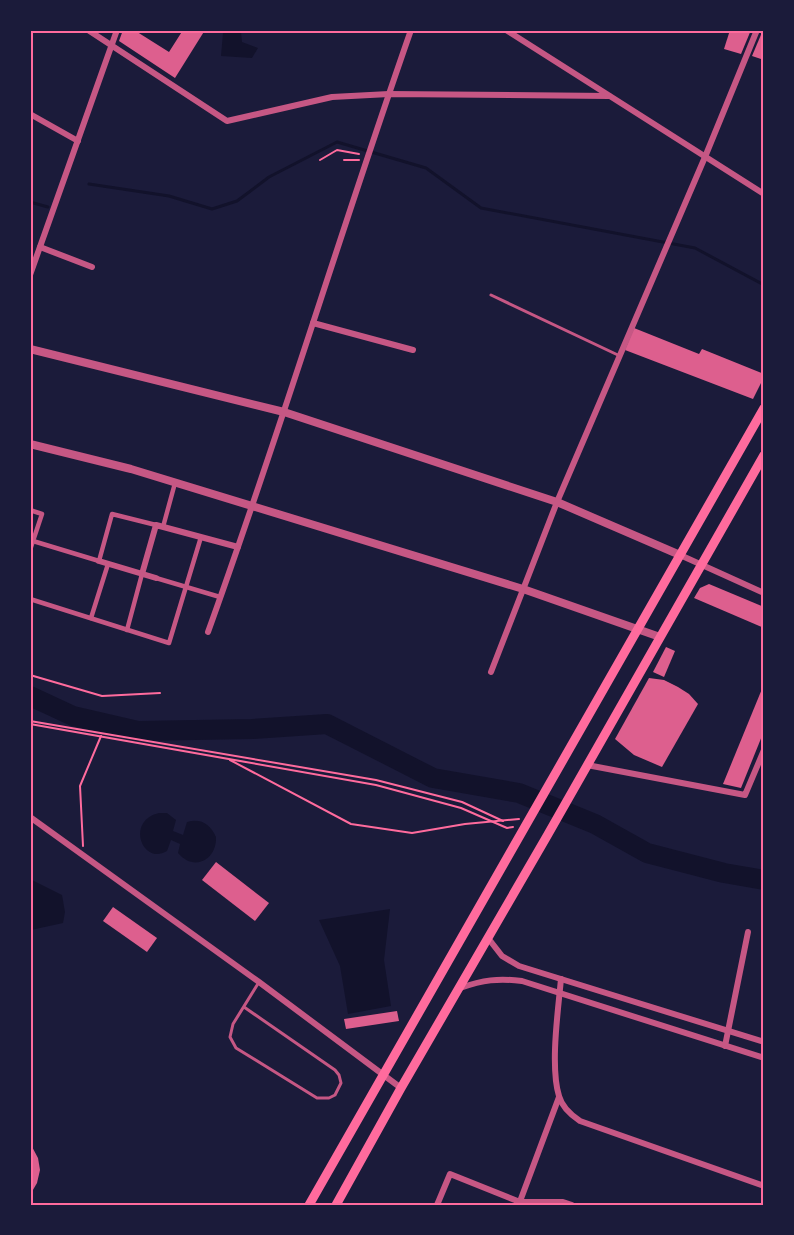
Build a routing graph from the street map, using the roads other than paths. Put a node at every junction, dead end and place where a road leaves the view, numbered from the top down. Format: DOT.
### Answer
graph roads {
  1 [pos="88,30"];
  2 [pos="117,30"];
  3 [pos="411,30"];
  4 [pos="506,30"];
  5 [pos="757,30"];
  6 [pos="111,46"];
  7 [pos="389,94"];
  8 [pos="609,96"];
  9 [pos="30,114"];
  10 [pos="78,141"];
  11 [pos="705,157"];
  12 [pos="764,194"];
  13 [pos="40,247"];
  14 [pos="92,267"];
  15 [pos="30,275"];
  16 [pos="491,295"];
  17 [pos="313,323"];
  18 [pos="30,349"];
  19 [pos="413,350"];
  20 [pos="620,356"];
  21 [pos="764,408"];
  22 [pos="284,412"];
  23 [pos="30,444"];
  24 [pos="764,455"];
  25 [pos="175,483"];
  26 [pos="557,502"];
  27 [pos="253,506"];
  28 [pos="30,510"];
  29 [pos="159,526"];
  30 [pos="201,537"];
  31 [pos="33,541"];
  32 [pos="238,547"];
  33 [pos="30,550"];
  34 [pos="680,555"];
  35 [pos="99,561"];
  36 [pos="108,564"];
  37 [pos="701,565"];
  38 [pos="142,574"];
  39 [pos="156,578"];
  40 [pos="186,587"];
  41 [pos="523,589"];
  42 [pos="764,592"];
  43 [pos="220,597"];
  44 [pos="30,599"];
  45 [pos="91,618"];
  46 [pos="638,629"];
  47 [pos="127,630"];
  48 [pos="207,632"];
  49 [pos="660,637"];
  50 [pos="490,672"];
  51 [pos="764,750"];
  52 [pos="587,765"];
  53 [pos="30,817"];
  54 [pos="748,932"];
  55 [pos="488,938"];
  56 [pos="561,979"];
  57 [pos="259,982"];
  58 [pos="459,988"];
  59 [pos="560,994"];
  60 [pos="244,1007"];
  61 [pos="696,1021"];
  62 [pos="728,1031"];
  63 [pos="692,1036"];
  64 [pos="764,1042"];
  65 [pos="725,1046"];
  66 [pos="764,1058"];
  67 [pos="384,1074"];
  68 [pos="401,1088"];
  69 [pos="559,1097"];
  70 [pos="764,1186"];
  71 [pos="519,1203"];
  72 [pos="309,1205"];
  73 [pos="336,1205"];
  74 [pos="437,1205"];
  75 [pos="573,1205"];
  1 -- 6 [label="street"];
  2 -- 6 [label="street"];
  3 -- 7 [label="street"];
  4 -- 8 [label="street"];
  5 -- 11 [label="street"];
  6 -- 7 [label="street"];
  6 -- 10 [label="street"];
  7 -- 8 [label="street"];
  7 -- 17 [label="street"];
  8 -- 11 [label="street"];
  9 -- 10 [label="street"];
  10 -- 13 [label="street"];
  11 -- 12 [label="street"];
  11 -- 20 [label="street"];
  13 -- 14 [label="street"];
  13 -- 15 [label="street"];
  16 -- 20 [label="lane"];
  17 -- 19 [label="street"];
  17 -- 22 [label="street"];
  18 -- 22 [label="street"];
  20 -- 26 [label="street"];
  21 -- 34 [label="main road"];
  22 -- 26 [label="street"];
  22 -- 27 [label="street"];
  23 -- 25 [label="street"];
  24 -- 37 [label="main road"];
  25 -- 27 [label="street"];
  25 -- 29 [label="street"];
  26 -- 34 [label="street"];
  26 -- 41 [label="street"];
  27 -- 32 [label="street"];
  27 -- 41 [label="street"];
  28 -- 31 [label="street"];
  29 -- 30 [label="street"];
  29 -- 35 [label="street"];
  29 -- 38 [label="street"];
  30 -- 32 [label="street"];
  30 -- 40 [label="street"];
  31 -- 33 [label="street"];
  31 -- 35 [label="street"];
  32 -- 43 [label="street"];
  34 -- 37 [label="street"];
  34 -- 46 [label="main road"];
  35 -- 36 [label="street"];
  36 -- 38 [label="street"];
  36 -- 45 [label="street"];
  37 -- 42 [label="street"];
  37 -- 49 [label="main road"];
  38 -- 39 [label="street"];
  38 -- 47 [label="street"];
  39 -- 40 [label="street"];
  40 -- 43 [label="street"];
  40 -- 47 [label="street"];
  41 -- 46 [label="street"];
  41 -- 50 [label="street"];
  43 -- 48 [label="street"];
  44 -- 45 [label="street"];
  45 -- 47 [label="street"];
  46 -- 49 [label="street"];
  46 -- 67 [label="main road"];
  49 -- 52 [label="main road"];
  51 -- 52 [label="street"];
  52 -- 55 [label="main road"];
  53 -- 57 [label="street"];
  54 -- 62 [label="street"];
  55 -- 56 [label="street"];
  55 -- 58 [label="main road"];
  56 -- 59 [label="street"];
  56 -- 61 [label="street"];
  57 -- 60 [label="lane"];
  57 -- 67 [label="street"];
  58 -- 59 [label="street"];
  58 -- 68 [label="main road"];
  59 -- 63 [label="street"];
  59 -- 69 [label="street"];
  60 -- 60 [label="lane"];
  61 -- 62 [label="street"];
  61 -- 63 [label="street"];
  62 -- 64 [label="street"];
  62 -- 65 [label="street"];
  63 -- 65 [label="street"];
  65 -- 66 [label="street"];
  67 -- 68 [label="street"];
  67 -- 72 [label="main road"];
  68 -- 73 [label="main road"];
  69 -- 70 [label="street"];
  69 -- 71 [label="street"];
  71 -- 74 [label="street"];
  71 -- 75 [label="street"];
}
